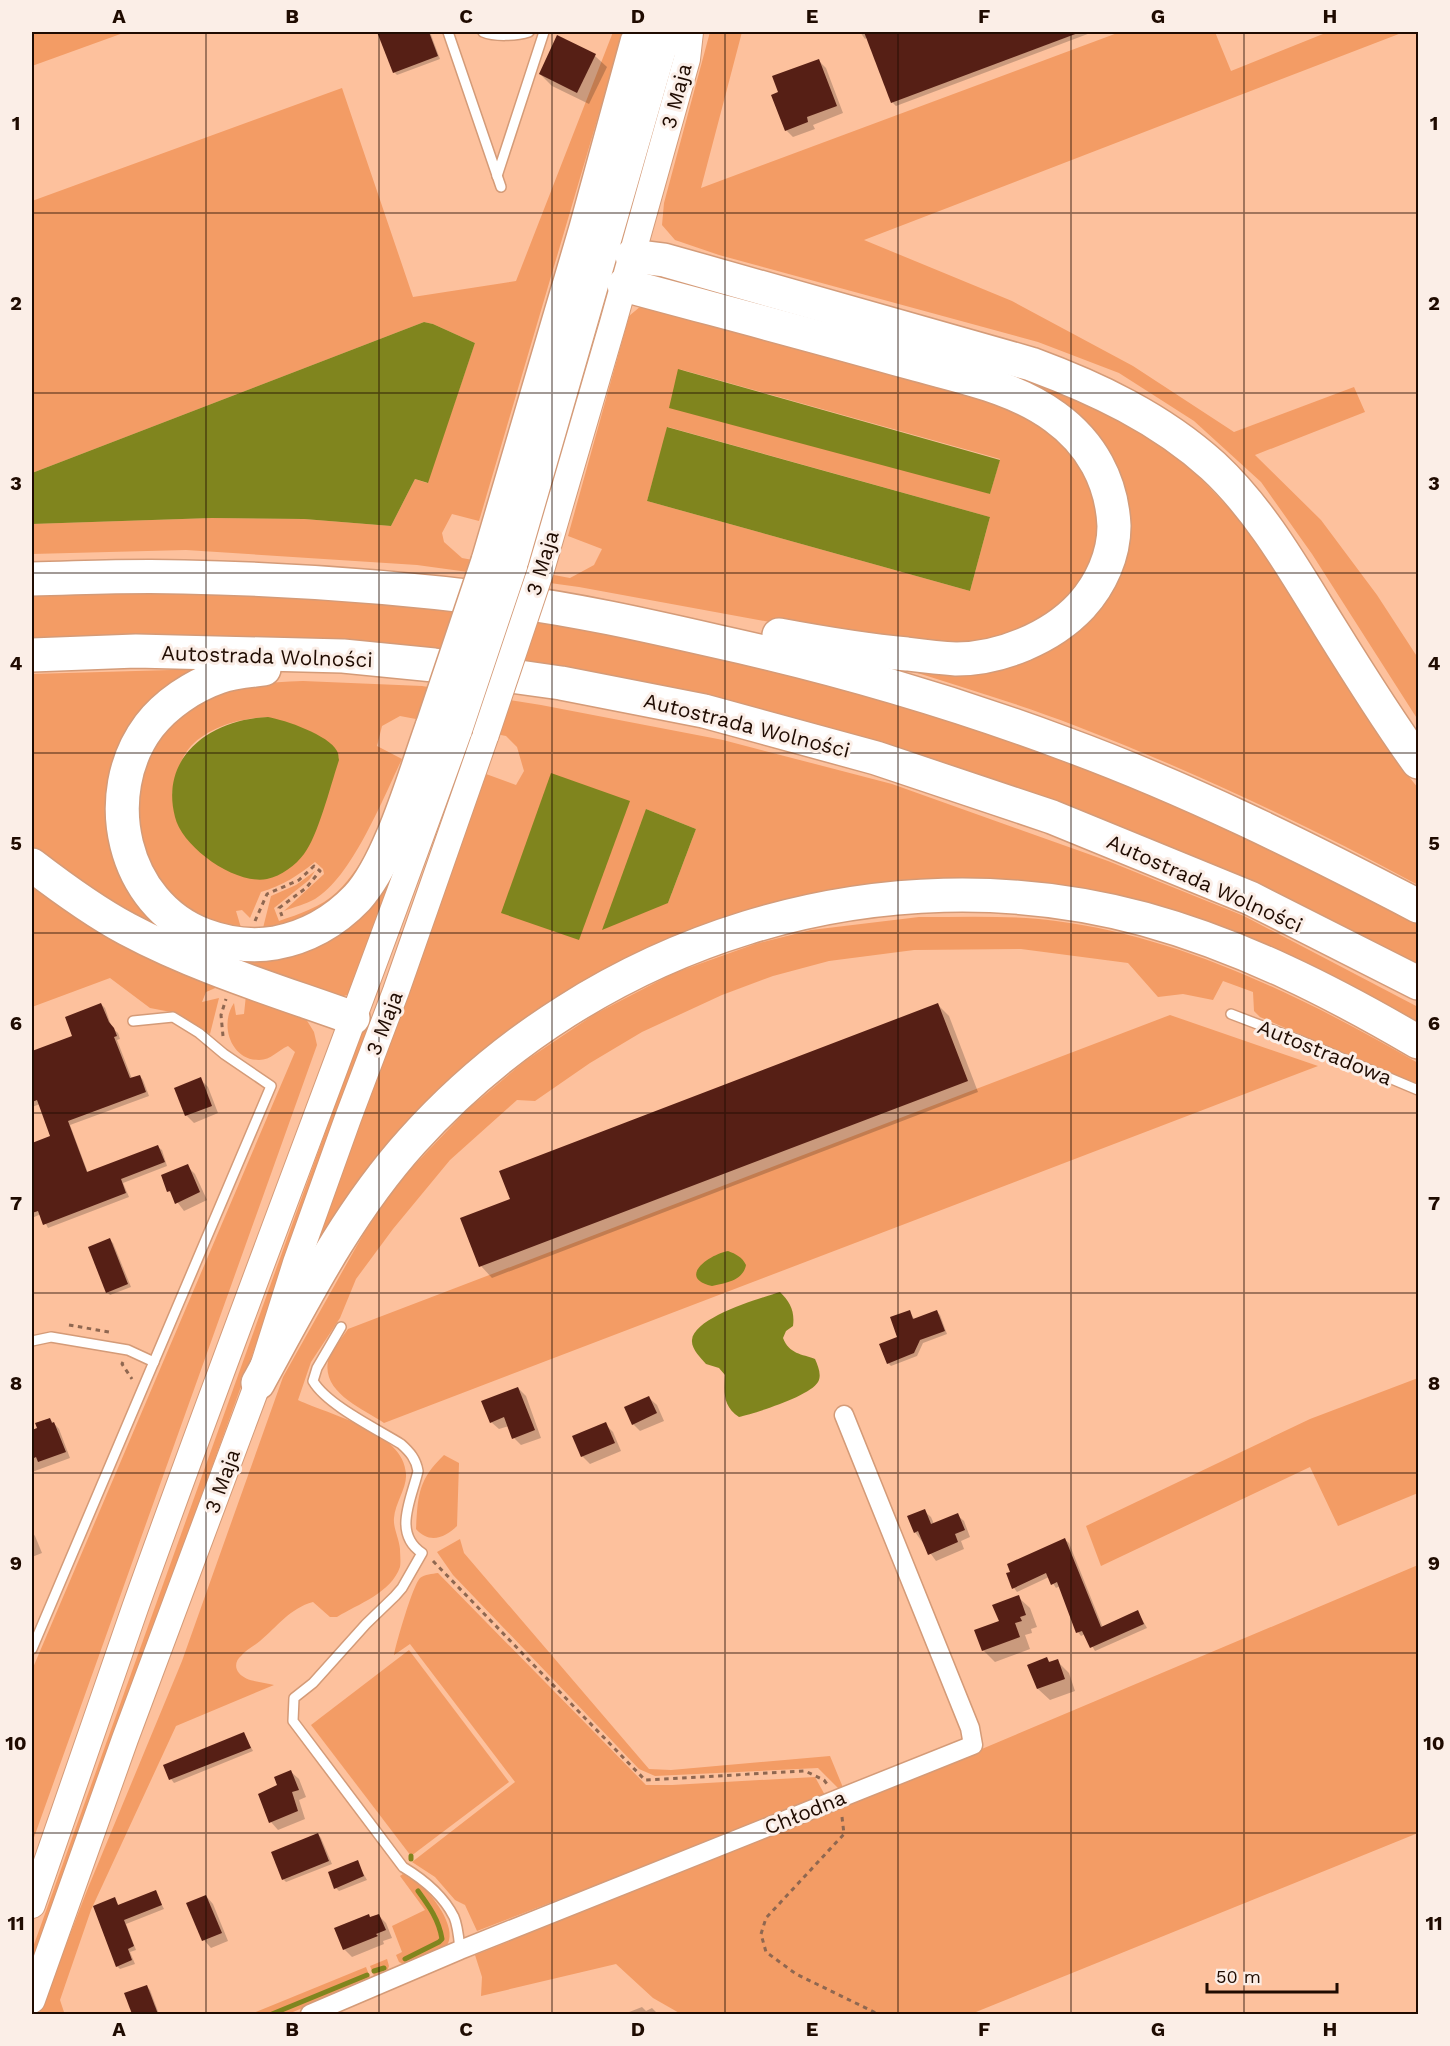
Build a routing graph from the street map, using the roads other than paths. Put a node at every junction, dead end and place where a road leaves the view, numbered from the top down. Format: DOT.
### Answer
graph roads {
  1 [pos="448,32"];
  2 [pos="483,32"];
  3 [pos="529,32"];
  4 [pos="544,32"];
  5 [pos="643,32"];
  6 [pos="668,32"];
  7 [pos="690,32"];
  8 [pos="496,176"];
  9 [pos="501,187"];
  10 [pos="619,269"];
  11 [pos="501,563"];
  12 [pos="32,579"];
  13 [pos="623,620"];
  14 [pos="32,655"];
  15 [pos="343,656"];
  16 [pos="446,727"];
  17 [pos="1419,762"];
  18 [pos="32,865"];
  19 [pos="1419,906"];
  20 [pos="1419,983"];
  21 [pos="396,991"];
  22 [pos="1231,1014"];
  23 [pos="353,1018"];
  24 [pos="133,1021"];
  25 [pos="1419,1042"];
  26 [pos="1419,1090"];
  27 [pos="341,1327"];
  28 [pos="32,1341"];
  29 [pos="154,1362"];
  30 [pos="258,1383"];
  31 [pos="844,1415"];
  32 [pos="32,1649"];
  33 [pos="32,1905"];
  34 [pos="460,1950"];
  35 [pos="32,2000"];
  36 [pos="332,2011"];
  37 [pos="310,2014"];
  1 -- 8 [label="lane"];
  2 -- 3 [label="lane"];
  4 -- 8 [label="lane"];
  5 -- 11 [label="highway"];
  6 -- 10 [label="main road, 3 Maja"];
  7 -- 10 [label="main road, 3 Maja"];
  8 -- 9 [label="lane"];
  10 -- 11 [label="main road, 3 Maja"];
  10 -- 13 [label="highway"];
  10 -- 17 [label="highway"];
  10 -- 21 [label="main road, 3 Maja, bridge"];
  11 -- 16 [label="highway, bridge"];
  12 -- 13 [label="highway"];
  13 -- 19 [label="highway"];
  14 -- 15 [label="highway, Autostrada Wolności"];
  15 -- 16 [label="highway"];
  15 -- 20 [label="highway, Autostrada Wolności"];
  16 -- 23 [label="main road, 3 Maja"];
  18 -- 23 [label="highway"];
  21 -- 23 [label="main road"];
  21 -- 30 [label="main road, 3 Maja"];
  22 -- 26 [label="lane, Autostradowa"];
  23 -- 33 [label="main road, 3 Maja"];
  24 -- 29 [label="lane"];
  25 -- 30 [label="highway"];
  27 -- 34 [label="lane"];
  28 -- 29 [label="lane"];
  29 -- 32 [label="lane"];
  30 -- 35 [label="main road, 3 Maja"];
  31 -- 34 [label="street, Chłodna"];
  34 -- 36 [label="street, Chłodna"];
  36 -- 37 [label="street, Chłodna"];
}
